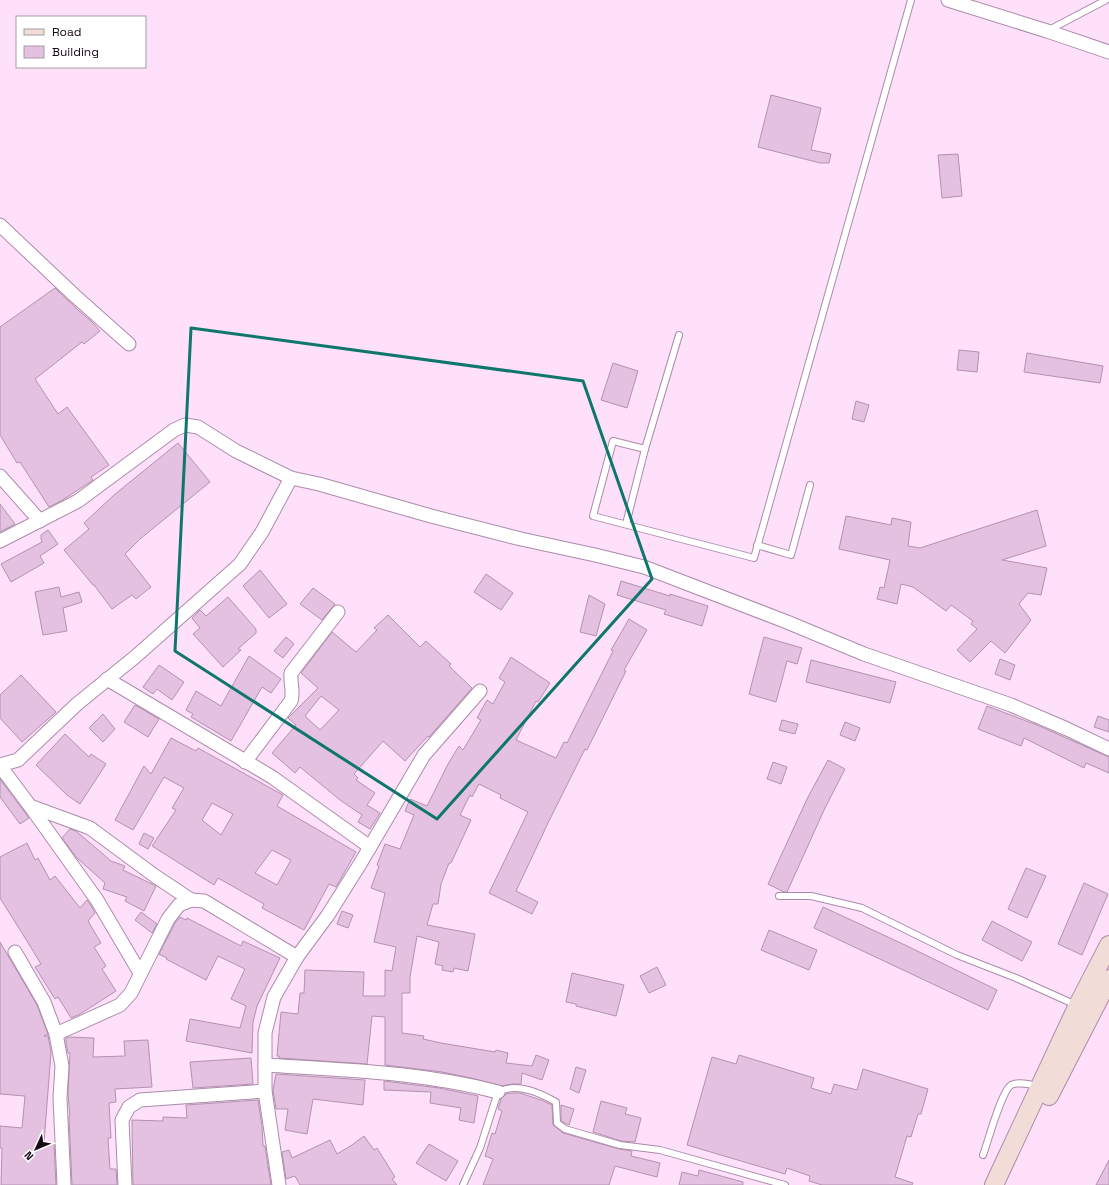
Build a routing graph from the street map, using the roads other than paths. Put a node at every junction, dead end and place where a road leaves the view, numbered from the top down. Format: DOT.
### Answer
graph roads {
  1 [pos="911,0"];
  2 [pos="948,0"];
  3 [pos="1106,0"];
  4 [pos="1047,31"];
  5 [pos="1109,52"];
  6 [pos="0,225"];
  7 [pos="679,335"];
  8 [pos="129,344"];
  9 [pos="646,449"];
  10 [pos="0,476"];
  11 [pos="291,478"];
  12 [pos="810,485"];
  13 [pos="40,521"];
  14 [pos="626,524"];
  15 [pos="0,541"];
  16 [pos="757,545"];
  17 [pos="338,612"];
  18 [pos="107,679"];
  19 [pos="480,691"];
  20 [pos="1109,749"];
  21 [pos="246,762"];
  22 [pos="0,766"];
  23 [pos="30,806"];
  24 [pos="370,846"];
  25 [pos="779,896"];
  26 [pos="191,900"];
  27 [pos="1109,945"];
  28 [pos="15,952"];
  29 [pos="297,957"];
  30 [pos="140,973"];
  31 [pos="1109,979"];
  32 [pos="1105,998"];
  33 [pos="1078,1005"];
  34 [pos="56,1034"];
  35 [pos="265,1065"];
  36 [pos="1040,1086"];
  37 [pos="265,1091"];
  38 [pos="498,1092"];
  39 [pos="983,1155"];
  40 [pos="64,1185"];
  41 [pos="125,1185"];
  42 [pos="279,1185"];
  43 [pos="463,1185"];
  44 [pos="785,1185"];
  45 [pos="994,1185"];
  46 [pos="1006,1185"];
  1 -- 16 [label="lane"];
  2 -- 4 [label="street"];
  3 -- 4 [label="lane"];
  4 -- 5 [label="street"];
  6 -- 8 [label="street"];
  7 -- 9 [label="lane"];
  9 -- 14 [label="lane"];
  9 -- 14 [label="lane"];
  10 -- 13 [label="street"];
  11 -- 13 [label="street"];
  11 -- 18 [label="street"];
  11 -- 20 [label="street"];
  12 -- 16 [label="lane"];
  13 -- 15 [label="street"];
  14 -- 16 [label="lane"];
  17 -- 21 [label="street"];
  18 -- 21 [label="street"];
  18 -- 22 [label="street"];
  19 -- 24 [label="street"];
  21 -- 24 [label="street"];
  22 -- 23 [label="street"];
  23 -- 26 [label="street"];
  23 -- 30 [label="street"];
  24 -- 29 [label="street"];
  25 -- 33 [label="lane"];
  26 -- 29 [label="street"];
  26 -- 30 [label="street"];
  27 -- 33 [label="main road"];
  28 -- 34 [label="street"];
  29 -- 35 [label="street"];
  30 -- 34 [label="street"];
  31 -- 32 [label="main road"];
  32 -- 46 [label="main road"];
  33 -- 36 [label="main road"];
  34 -- 40 [label="street"];
  35 -- 37 [label="street"];
  35 -- 38 [label="street"];
  36 -- 39 [label="lane"];
  36 -- 45 [label="main road"];
  37 -- 41 [label="street"];
  37 -- 42 [label="street"];
  38 -- 43 [label="lane"];
  38 -- 44 [label="lane"];
}
